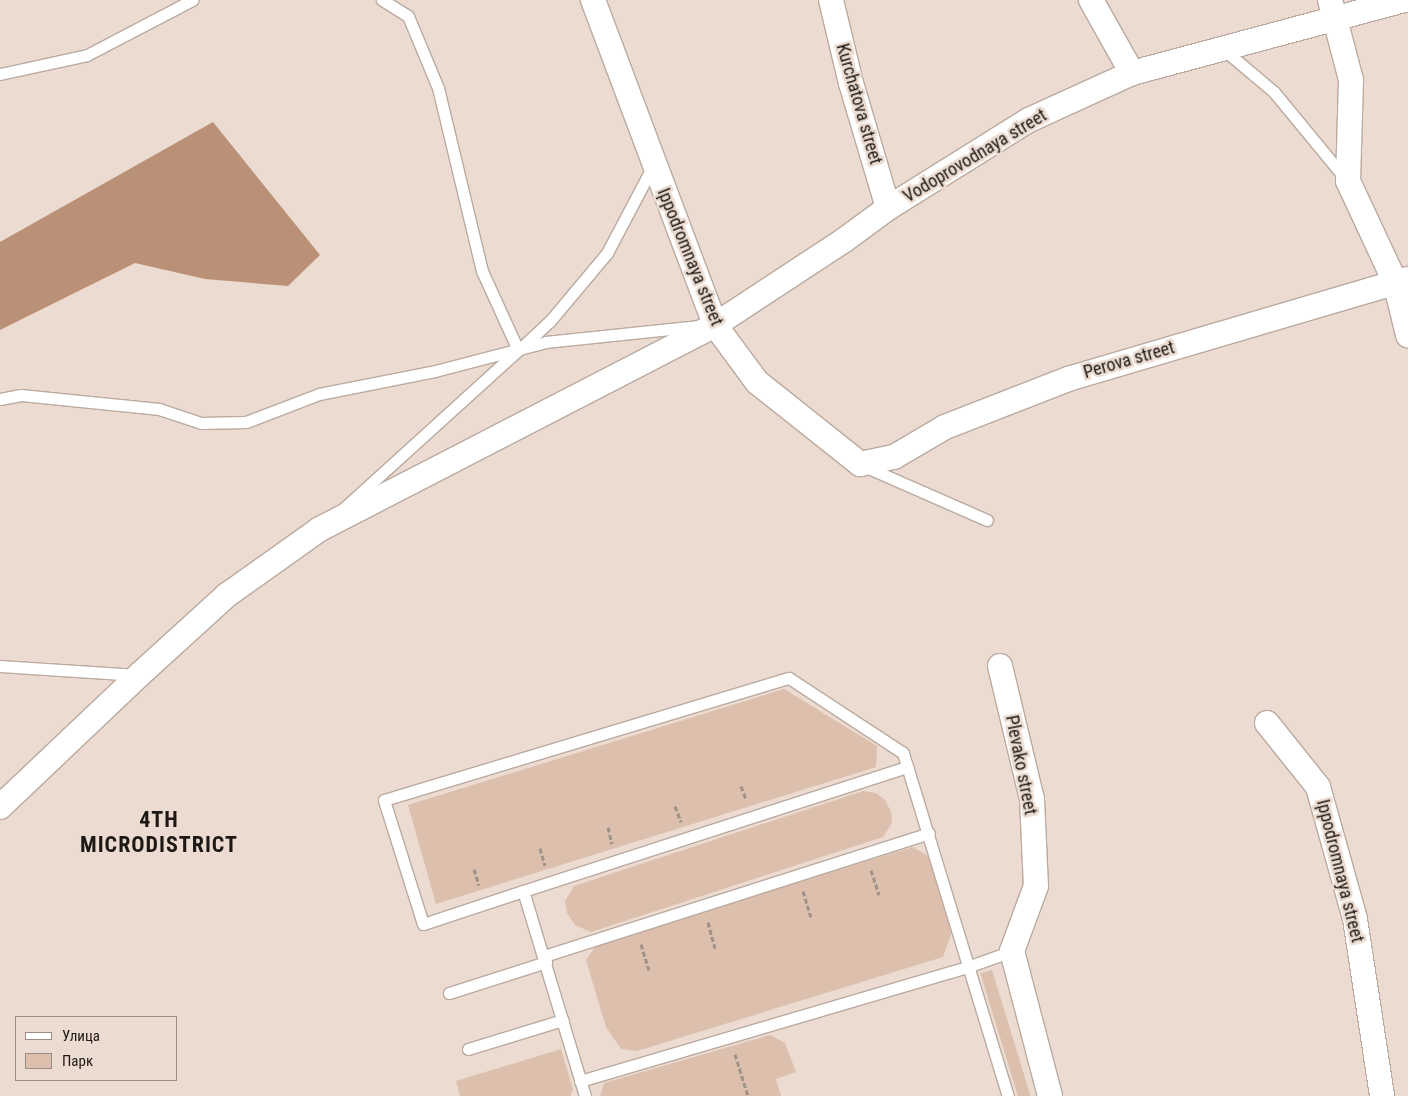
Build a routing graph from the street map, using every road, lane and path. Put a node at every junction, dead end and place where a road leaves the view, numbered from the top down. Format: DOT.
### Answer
graph roads {
  1 [pos="192,0"];
  2 [pos="382,0"];
  3 [pos="594,0"];
  4 [pos="831,0"];
  5 [pos="1091,0"];
  6 [pos="1404,0"];
  7 [pos="1333,9"];
  8 [pos="1223,49"];
  9 [pos="1132,73"];
  10 [pos="0,74"];
  11 [pos="654,164"];
  12 [pos="1348,181"];
  13 [pos="888,208"];
  14 [pos="1402,280"];
  15 [pos="714,325"];
  16 [pos="1408,335"];
  17 [pos="518,350"];
  18 [pos="0,399"];
  19 [pos="860,464"];
  20 [pos="987,520"];
  21 [pos="320,529"];
  22 [pos="0,666"];
  23 [pos="1000,666"];
  24 [pos="139,675"];
  25 [pos="1267,723"];
  26 [pos="908,767"];
  27 [pos="0,807"];
  28 [pos="929,834"];
  29 [pos="866,853"];
  30 [pos="799,875"];
  31 [pos="524,891"];
  32 [pos="879,895"];
  33 [pos="702,905"];
  34 [pos="811,917"];
  35 [pos="636,927"];
  36 [pos="715,948"];
  37 [pos="1012,951"];
  38 [pos="545,959"];
  39 [pos="970,966"];
  40 [pos="649,970"];
  41 [pos="449,993"];
  42 [pos="562,1020"];
  43 [pos="730,1037"];
  44 [pos="468,1049"];
  45 [pos="580,1081"];
  46 [pos="585,1096"];
  47 [pos="748,1096"];
  48 [pos="1008,1096"];
  49 [pos="1050,1096"];
  50 [pos="1382,1096"];
  1 -- 10 [label="lane"];
  2 -- 17 [label="lane"];
  3 -- 11 [label="street, Ippodromnaya street"];
  4 -- 13 [label="street, Kurchatova street"];
  5 -- 9 [label="street"];
  6 -- 7 [label="street, Vodoprovodnaya street"];
  7 -- 8 [label="street, Vodoprovodnaya street"];
  7 -- 12 [label="street"];
  8 -- 9 [label="street, Vodoprovodnaya street"];
  8 -- 12 [label="lane"];
  9 -- 13 [label="street, Vodoprovodnaya street"];
  11 -- 15 [label="street, Ippodromnaya street"];
  11 -- 17 [label="lane"];
  12 -- 14 [label="street"];
  13 -- 15 [label="street, Vodoprovodnaya street"];
  14 -- 16 [label="street"];
  14 -- 19 [label="street, Perova street"];
  15 -- 17 [label="lane"];
  15 -- 19 [label="street, Ippodromnaya street"];
  15 -- 21 [label="street, Vodoprovodnaya street"];
  17 -- 18 [label="lane"];
  17 -- 21 [label="lane"];
  19 -- 20 [label="lane"];
  21 -- 24 [label="street, Vodoprovodnaya street"];
  22 -- 24 [label="lane"];
  23 -- 37 [label="street, Plevako street"];
  24 -- 27 [label="street, Vodoprovodnaya street"];
  25 -- 50 [label="street, Ippodromnaya street"];
  26 -- 28 [label="lane"];
  26 -- 31 [label="lane"];
  26 -- 31 [label="lane"];
  28 -- 29 [label="lane"];
  28 -- 39 [label="lane"];
  29 -- 30 [label="lane"];
  29 -- 32 [label="path"];
  30 -- 33 [label="lane"];
  30 -- 34 [label="path"];
  31 -- 38 [label="lane"];
  33 -- 35 [label="lane"];
  33 -- 36 [label="path"];
  35 -- 38 [label="lane"];
  35 -- 40 [label="path"];
  37 -- 39 [label="lane"];
  37 -- 49 [label="street"];
  38 -- 41 [label="lane"];
  38 -- 42 [label="lane"];
  39 -- 43 [label="lane"];
  39 -- 48 [label="lane"];
  42 -- 44 [label="lane"];
  42 -- 45 [label="lane"];
  43 -- 45 [label="lane"];
  43 -- 47 [label="path"];
  45 -- 46 [label="lane"];
}
